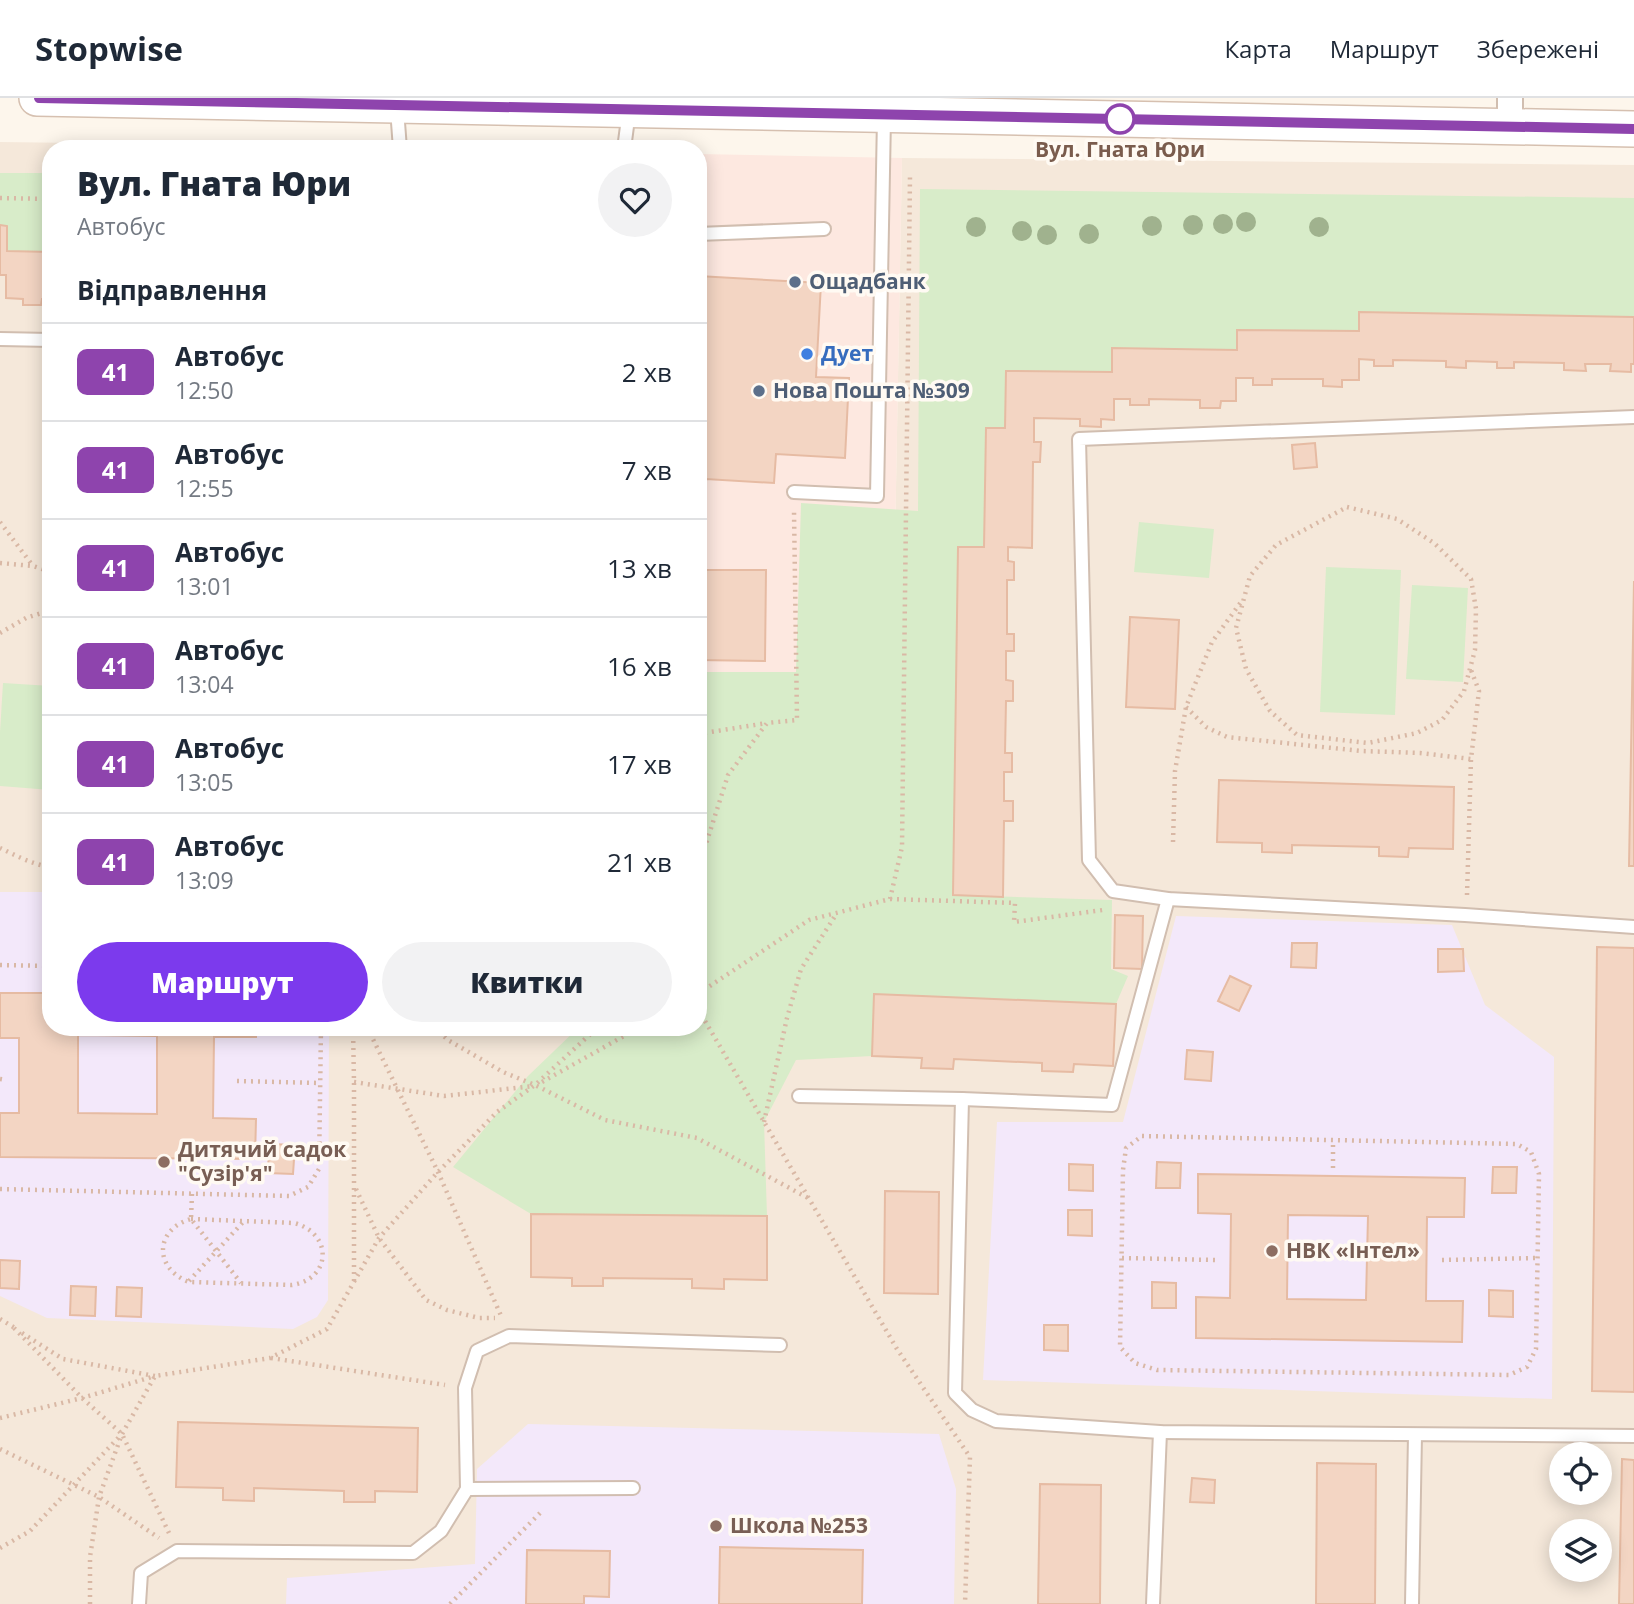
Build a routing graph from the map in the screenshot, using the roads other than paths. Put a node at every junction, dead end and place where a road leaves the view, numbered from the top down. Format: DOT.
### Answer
graph roads {
  1 [pos="37,98"];
  2 [pos="397,101"];
  3 [pos="939,107"];
  4 [pos="629,109"];
  5 [pos="1510,112"];
  6 [pos="884,114"];
  7 [pos="1634,129"];
  8 [pos="399,140"];
  9 [pos="625,140"];
  10 [pos="824,229"];
  11 [pos="707,234"];
  12 [pos="0,339"];
  13 [pos="42,340"];
  14 [pos="1634,417"];
  15 [pos="794,492"];
  16 [pos="1168,899"];
  17 [pos="1634,927"];
  18 [pos="799,1096"];
  19 [pos="962,1099"];
  20 [pos="780,1345"];
  21 [pos="1160,1432"];
  22 [pos="1415,1435"];
  23 [pos="1634,1436"];
  24 [pos="633,1488"];
  25 [pos="467,1489"];
  26 [pos="139,1604"];
  27 [pos="1153,1604"];
  28 [pos="1412,1604"];
  1 -- 2 [label="street"];
  2 -- 4 [label="street"];
  2 -- 8 [label="lane"];
  3 -- 5 [label="street"];
  3 -- 6 [label="street"];
  4 -- 6 [label="street"];
  4 -- 9 [label="lane"];
  5 -- 7 [label="street"];
  6 -- 15 [label="lane"];
  10 -- 11 [label="lane"];
  12 -- 13 [label="lane"];
  14 -- 16 [label="lane"];
  16 -- 17 [label="lane"];
  16 -- 19 [label="lane"];
  18 -- 19 [label="lane"];
  19 -- 21 [label="lane"];
  20 -- 25 [label="lane"];
  21 -- 22 [label="lane"];
  21 -- 27 [label="lane"];
  22 -- 23 [label="lane"];
  22 -- 28 [label="lane"];
  24 -- 25 [label="lane"];
  25 -- 26 [label="lane"];
}
